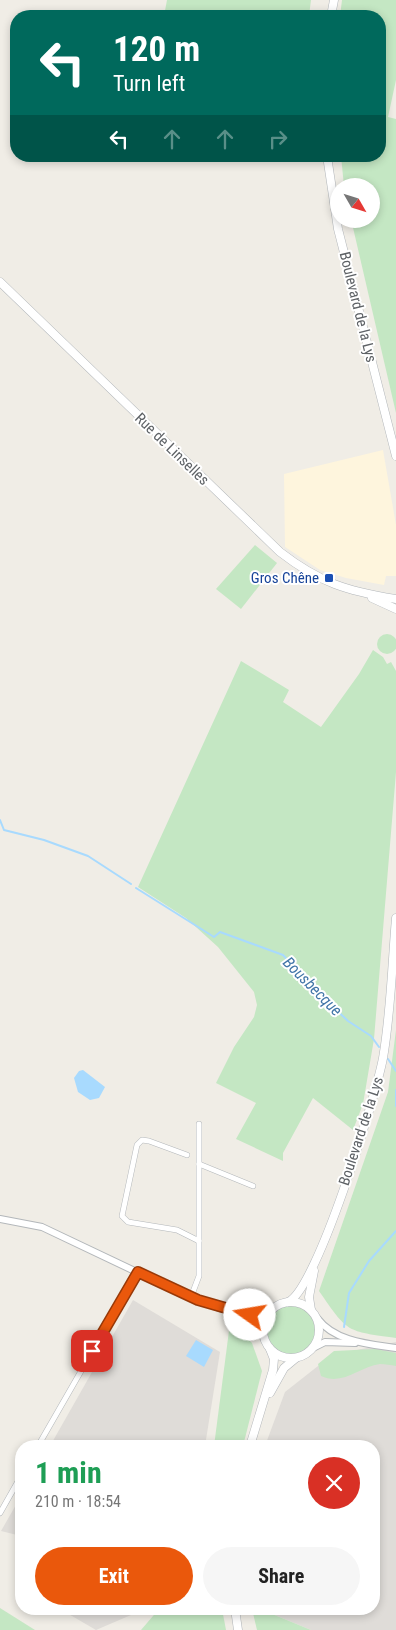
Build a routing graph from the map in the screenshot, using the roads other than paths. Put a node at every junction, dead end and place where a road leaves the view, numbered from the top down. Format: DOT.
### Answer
graph roads {
  1 [pos="328,162"];
  2 [pos="0,282"];
  3 [pos="396,456"];
  4 [pos="359,592"];
  5 [pos="396,599"];
  6 [pos="396,609"];
  7 [pos="396,918"];
  8 [pos="199,1124"];
  9 [pos="187,1155"];
  10 [pos="199,1164"];
  11 [pos="253,1186"];
  12 [pos="0,1220"];
  13 [pos="199,1241"];
  14 [pos="320,1252"];
  15 [pos="138,1272"];
  16 [pos="191,1297"];
  17 [pos="288,1302"];
  18 [pos="219,1308"];
  19 [pos="271,1310"];
  20 [pos="311,1310"];
  21 [pos="317,1318"];
  22 [pos="264,1338"];
  23 [pos="369,1344"];
  24 [pos="269,1348"];
  25 [pos="313,1348"];
  26 [pos="396,1348"];
  27 [pos="298,1357"];
  28 [pos="260,1418"];
  29 [pos="41,1440"];
  30 [pos="252,1440"];
  31 [pos="15,1487"];
  32 [pos="0,1513"];
  33 [pos="236,1615"];
  34 [pos="238,1630"];
  1 -- 3 [label="main road, Boulevard de la Lys"];
  2 -- 4 [label="main road, Rue de Linselles"];
  4 -- 5 [label="main road, Rue de Linselles"];
  4 -- 6 [label="main road, Rue de Linselles"];
  7 -- 14 [label="main road, Boulevard de la Lys"];
  8 -- 10 [label="street"];
  9 -- 13 [label="street"];
  10 -- 11 [label="street"];
  10 -- 13 [label="street"];
  12 -- 15 [label="street"];
  13 -- 16 [label="street"];
  14 -- 17 [label="main road, Boulevard de la Lys"];
  14 -- 20 [label="main road, Boulevard de la Lys"];
  15 -- 16 [label="street"];
  15 -- 29 [label="street"];
  16 -- 18 [label="street"];
  17 -- 19 [label="main road"];
  17 -- 20 [label="main road"];
  18 -- 19 [label="street"];
  18 -- 22 [label="street"];
  19 -- 22 [label="main road"];
  20 -- 21 [label="main road"];
  21 -- 23 [label="street"];
  21 -- 25 [label="main road"];
  22 -- 24 [label="main road"];
  23 -- 25 [label="street"];
  23 -- 26 [label="street"];
  24 -- 27 [label="main road"];
  24 -- 28 [label="main road"];
  25 -- 27 [label="main road"];
  27 -- 28 [label="main road"];
  28 -- 30 [label="main road"];
  31 -- 32 [label="street"];
  33 -- 34 [label="main road"];
}
